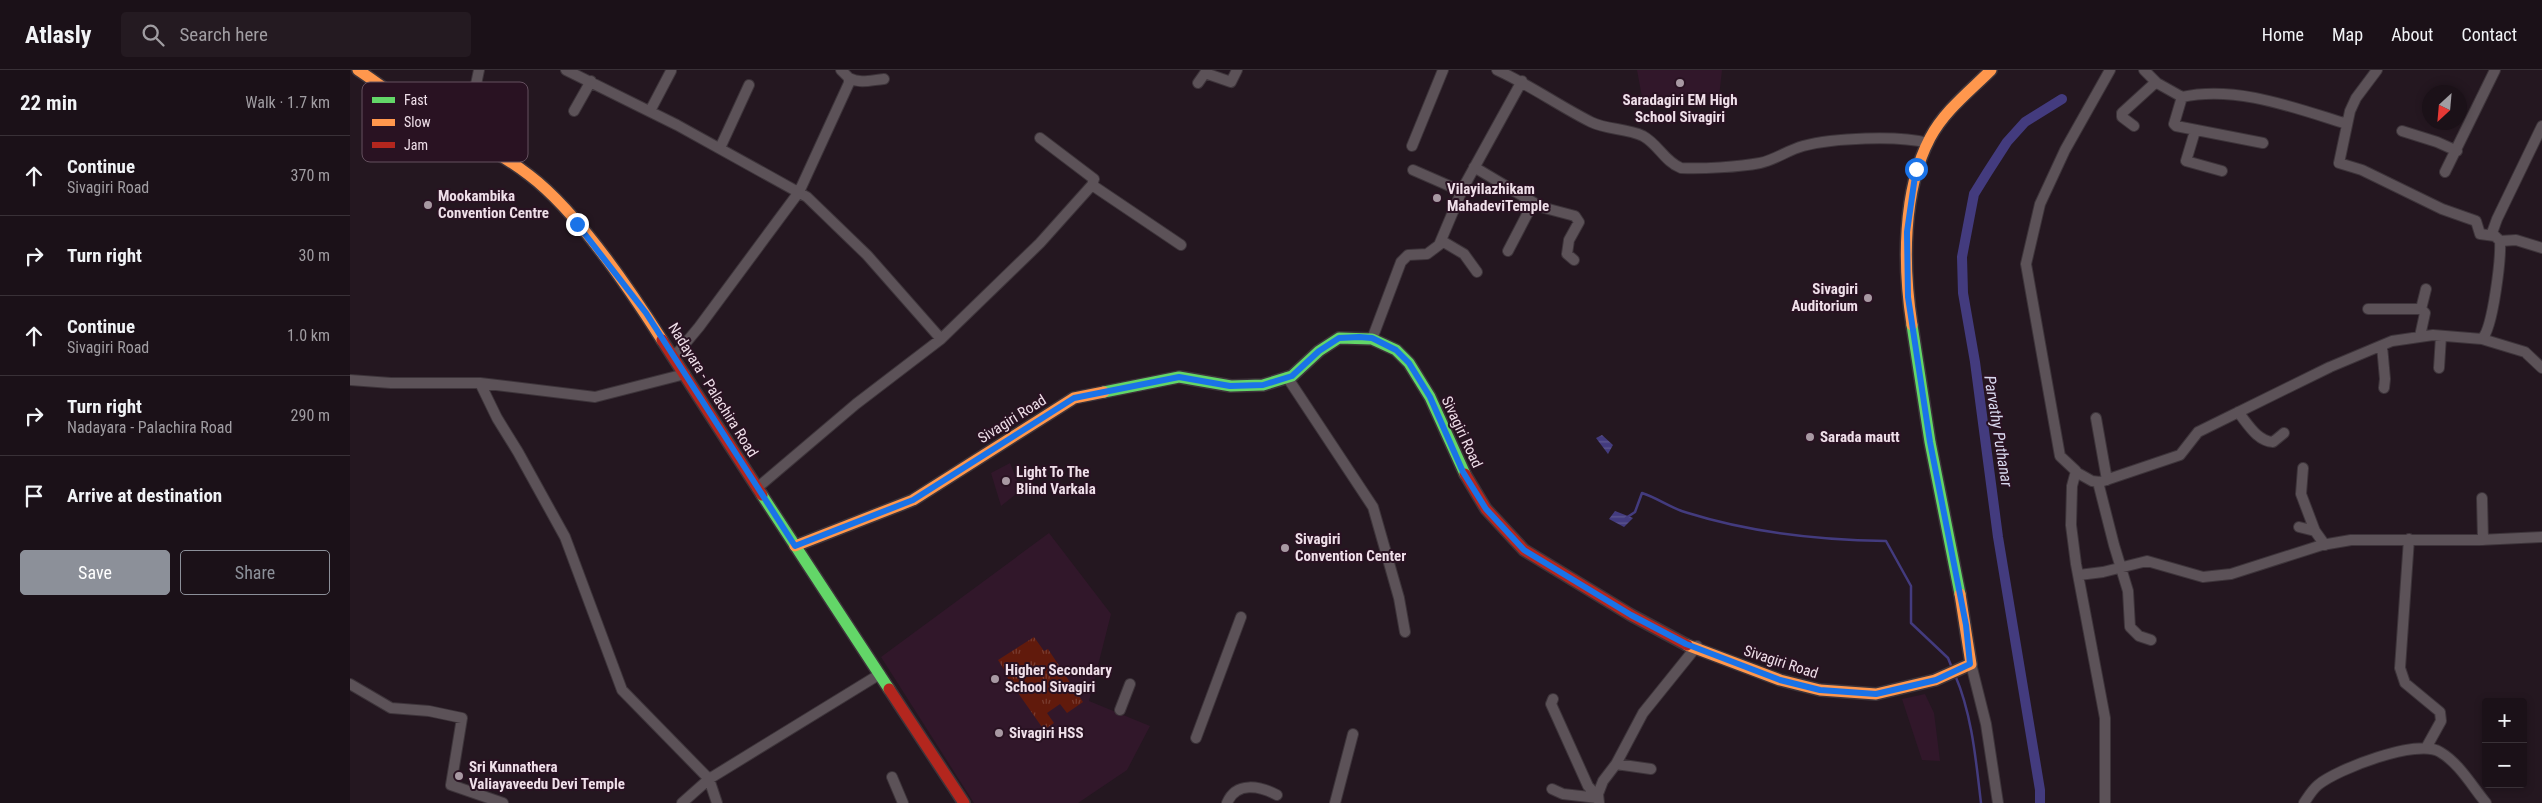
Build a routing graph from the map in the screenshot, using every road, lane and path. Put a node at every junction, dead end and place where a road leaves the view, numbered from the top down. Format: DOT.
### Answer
graph roads {
  1 [pos="358,70"];
  2 [pos="566,70"];
  3 [pos="1237,70"];
  4 [pos="1443,70"];
  5 [pos="1497,70"];
  6 [pos="1991,70"];
  7 [pos="2110,70"];
  8 [pos="2144,70"];
  9 [pos="2377,70"];
  10 [pos="2495,70"];
  11 [pos="671,71"];
  12 [pos="845,74"];
  13 [pos="884,79"];
  14 [pos="590,81"];
  15 [pos="376,82"];
  16 [pos="1522,82"];
  17 [pos="2156,82"];
  18 [pos="1198,83"];
  19 [pos="748,85"];
  20 [pos="2182,97"];
  21 [pos="574,111"];
  22 [pos="650,111"];
  23 [pos="2347,124"];
  24 [pos="2134,126"];
  25 [pos="2542,126"];
  26 [pos="2195,131"];
  27 [pos="2402,131"];
  28 [pos="1040,138"];
  29 [pos="1928,143"];
  30 [pos="2263,143"];
  31 [pos="1412,146"];
  32 [pos="720,148"];
  33 [pos="2457,151"];
  34 [pos="508,162"];
  35 [pos="1474,166"];
  36 [pos="1413,170"];
  37 [pos="2222,171"];
  38 [pos="2445,172"];
  39 [pos="1092,185"];
  40 [pos="1461,191"];
  41 [pos="799,192"];
  42 [pos="1533,203"];
  43 [pos="2498,239"];
  44 [pos="1442,241"];
  45 [pos="1180,245"];
  46 [pos="2542,248"];
  47 [pos="1508,251"];
  48 [pos="1574,260"];
  49 [pos="1477,272"];
  50 [pos="2426,289"];
  51 [pos="2368,309"];
  52 [pos="2421,309"];
  53 [pos="2420,336"];
  54 [pos="2441,336"];
  55 [pos="1372,338"];
  56 [pos="941,339"];
  57 [pos="2482,339"];
  58 [pos="2382,346"];
  59 [pos="673,355"];
  60 [pos="2439,368"];
  61 [pos="2542,368"];
  62 [pos="685,374"];
  63 [pos="1287,378"];
  64 [pos="350,380"];
  65 [pos="480,383"];
  66 [pos="2384,388"];
  67 [pos="2238,412"];
  68 [pos="2096,418"];
  69 [pos="2284,433"];
  70 [pos="2303,468"];
  71 [pos="2076,472"];
  72 [pos="2102,481"];
  73 [pos="757,488"];
  74 [pos="2482,498"];
  75 [pos="2299,527"];
  76 [pos="2316,531"];
  77 [pos="2542,537"];
  78 [pos="2409,539"];
  79 [pos="2483,540"];
  80 [pos="2326,545"];
  81 [pos="795,546"];
  82 [pos="2122,568"];
  83 [pos="2079,575"];
  84 [pos="1241,617"];
  85 [pos="1405,632"];
  86 [pos="2151,640"];
  87 [pos="1697,646"];
  88 [pos="1970,664"];
  89 [pos="880,674"];
  90 [pos="350,684"];
  91 [pos="1130,684"];
  92 [pos="1552,700"];
  93 [pos="1120,710"];
  94 [pos="1353,734"];
  95 [pos="1196,738"];
  96 [pos="2426,748"];
  97 [pos="1616,764"];
  98 [pos="1651,769"];
  99 [pos="892,777"];
  100 [pos="709,779"];
  101 [pos="1552,789"];
  102 [pos="1277,795"];
  103 [pos="1598,799"];
  104 [pos="503,803"];
  105 [pos="682,803"];
  106 [pos="717,803"];
  107 [pos="903,803"];
  108 [pos="964,803"];
  109 [pos="1227,803"];
  110 [pos="1334,803"];
  111 [pos="1998,803"];
  112 [pos="2105,803"];
  113 [pos="2304,803"];
  114 [pos="2486,803"];
  1 -- 15 [label="main road, Nadayara - Palachira Road"];
  2 -- 14 [label="street"];
  3 -- 18 [label="street"];
  4 -- 31 [label="street"];
  5 -- 16 [label="street"];
  6 -- 29 [label="main road"];
  7 -- 71 [label="street"];
  8 -- 17 [label="street"];
  9 -- 23 [label="street"];
  10 -- 33 [label="street"];
  11 -- 22 [label="street"];
  12 -- 13 [label="street"];
  12 -- 41 [label="street"];
  14 -- 21 [label="street"];
  14 -- 22 [label="street"];
  16 -- 29 [label="street"];
  16 -- 35 [label="street"];
  17 -- 20 [label="street"];
  17 -- 24 [label="street"];
  19 -- 32 [label="street"];
  20 -- 23 [label="street"];
  20 -- 26 [label="street"];
  22 -- 32 [label="street"];
  23 -- 43 [label="street"];
  25 -- 43 [label="street"];
  26 -- 30 [label="street"];
  26 -- 37 [label="street"];
  27 -- 33 [label="street"];
  28 -- 39 [label="street"];
  29 -- 88 [label="main road"];
  32 -- 41 [label="street"];
  33 -- 38 [label="street"];
  34 -- 59 [label="main road, Nadayara - Palachira Road"];
  35 -- 40 [label="street"];
  35 -- 42 [label="street"];
  36 -- 40 [label="street"];
  39 -- 45 [label="street"];
  39 -- 56 [label="street"];
  40 -- 44 [label="street"];
  41 -- 56 [label="street"];
  41 -- 59 [label="street"];
  42 -- 47 [label="street"];
  42 -- 48 [label="street"];
  43 -- 46 [label="street"];
  43 -- 57 [label="street"];
  44 -- 49 [label="street"];
  44 -- 55 [label="street"];
  50 -- 52 [label="street"];
  51 -- 52 [label="street"];
  52 -- 53 [label="street"];
  53 -- 54 [label="street"];
  53 -- 58 [label="street"];
  54 -- 57 [label="street"];
  54 -- 60 [label="street"];
  55 -- 63 [label="main road, Sivagiri Road"];
  55 -- 87 [label="main road, Sivagiri Road"];
  56 -- 73 [label="street"];
  57 -- 61 [label="street"];
  58 -- 66 [label="street"];
  58 -- 67 [label="street"];
  59 -- 62 [label="main road, Nadayara - Palachira Road"];
  62 -- 65 [label="street"];
  62 -- 73 [label="main road, Nadayara - Palachira Road"];
  63 -- 81 [label="main road, Sivagiri Road"];
  63 -- 85 [label="street"];
  64 -- 65 [label="street"];
  65 -- 100 [label="street"];
  67 -- 69 [label="street"];
  67 -- 72 [label="street"];
  68 -- 72 [label="street"];
  70 -- 76 [label="street"];
  71 -- 72 [label="street"];
  71 -- 83 [label="street"];
  72 -- 82 [label="street"];
  73 -- 81 [label="main road, Nadayara - Palachira Road"];
  74 -- 79 [label="street"];
  75 -- 76 [label="street"];
  76 -- 80 [label="street"];
  77 -- 79 [label="street"];
  78 -- 79 [label="street"];
  78 -- 80 [label="street"];
  78 -- 96 [label="street"];
  80 -- 82 [label="street"];
  81 -- 89 [label="main road, Nadayara - Palachira Road"];
  82 -- 83 [label="street"];
  82 -- 86 [label="street"];
  83 -- 112 [label="street"];
  84 -- 95 [label="street"];
  87 -- 88 [label="main road, Sivagiri Road"];
  87 -- 97 [label="street"];
  88 -- 111 [label="street"];
  89 -- 100 [label="street"];
  89 -- 108 [label="main road, Nadayara - Palachira Road"];
  90 -- 104 [label="street"];
  91 -- 93 [label="street"];
  92 -- 103 [label="street"];
  94 -- 110 [label="street"];
  96 -- 113 [label="street"];
  96 -- 114 [label="street"];
  97 -- 98 [label="street"];
  97 -- 103 [label="street"];
  99 -- 107 [label="street"];
  100 -- 105 [label="street"];
  100 -- 106 [label="street"];
  101 -- 103 [label="street"];
  102 -- 109 [label="street"];
}
